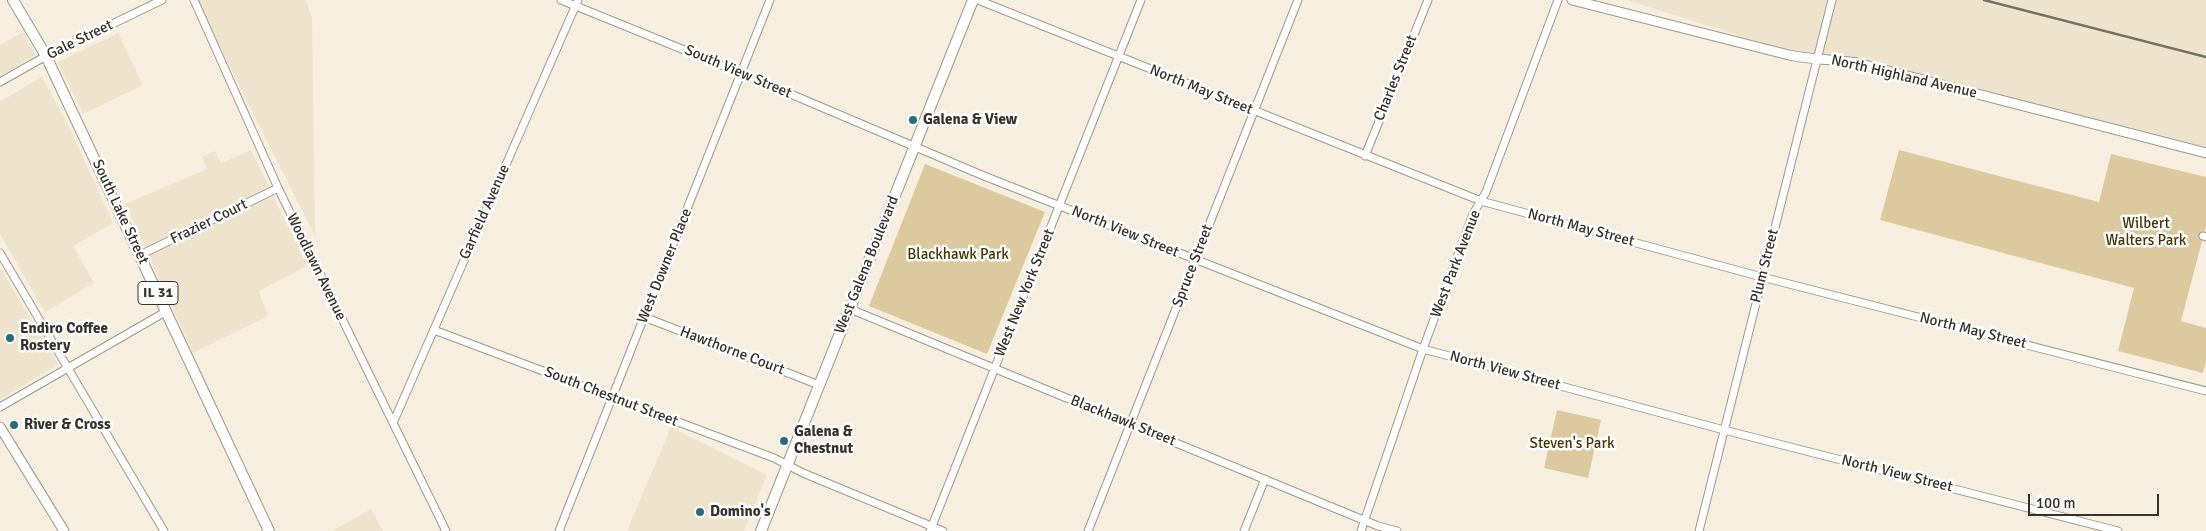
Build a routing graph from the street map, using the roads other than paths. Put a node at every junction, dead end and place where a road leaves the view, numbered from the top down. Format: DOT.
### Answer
graph roads {
  1 [pos="13,0"];
  2 [pos="162,0"];
  3 [pos="194,0"];
  4 [pos="561,0"];
  5 [pos="770,0"];
  6 [pos="974,0"];
  7 [pos="978,0"];
  8 [pos="1141,0"];
  9 [pos="1298,0"];
  10 [pos="1428,0"];
  11 [pos="1558,0"];
  12 [pos="1572,0"];
  13 [pos="1832,0"];
  14 [pos="576,3"];
  15 [pos="46,56"];
  16 [pos="1119,56"];
  17 [pos="1818,58"];
  18 [pos="741,73"];
  19 [pos="0,82"];
  20 [pos="1254,111"];
  21 [pos="913,147"];
  22 [pos="2206,153"];
  23 [pos="1366,156"];
  24 [pos="278,188"];
  25 [pos="1481,202"];
  26 [pos="1060,206"];
  27 [pos="0,253"];
  28 [pos="140,255"];
  29 [pos="1196,260"];
  30 [pos="1762,277"];
  31 [pos="850,308"];
  32 [pos="167,311"];
  33 [pos="644,317"];
  34 [pos="434,330"];
  35 [pos="1423,349"];
  36 [pos="68,368"];
  37 [pos="994,370"];
  38 [pos="820,385"];
  39 [pos="2206,391"];
  40 [pos="612,397"];
  41 [pos="0,407"];
  42 [pos="393,423"];
  43 [pos="1130,424"];
  44 [pos="0,427"];
  45 [pos="1724,430"];
  46 [pos="787,466"];
  47 [pos="1265,479"];
  48 [pos="1365,520"];
  49 [pos="931,529"];
  50 [pos="64,531"];
  51 [pos="164,531"];
  52 [pos="270,531"];
  53 [pos="446,531"];
  54 [pos="559,531"];
  55 [pos="761,531"];
  56 [pos="943,531"];
  57 [pos="1088,531"];
  58 [pos="1244,531"];
  59 [pos="1361,531"];
  60 [pos="1398,531"];
  61 [pos="1699,531"];
  62 [pos="2118,531"];
  1 -- 15 [label="main road, IL 31"];
  2 -- 15 [label="street, Gale Street"];
  3 -- 24 [label="street, Woodlawn Avenue"];
  4 -- 14 [label="street, South View Street"];
  5 -- 18 [label="street, West Downer Place"];
  6 -- 21 [label="main road, West Galena Boulevard"];
  7 -- 16 [label="street, North May Street"];
  8 -- 16 [label="street, West New York Street"];
  9 -- 20 [label="street, Spruce Street"];
  10 -- 23 [label="street, Charles Street"];
  11 -- 25 [label="street, West Park Avenue"];
  12 -- 17 [label="street, North Highland Avenue"];
  13 -- 17 [label="street, Plum Street"];
  14 -- 18 [label="street, South View Street"];
  14 -- 34 [label="street, Garfield Avenue"];
  15 -- 19 [label="street, Gale Street"];
  15 -- 28 [label="main road, South Lake Street / IL 31"];
  16 -- 20 [label="street, North May Street"];
  16 -- 26 [label="street, West New York Street"];
  17 -- 22 [label="street, North Highland Avenue"];
  17 -- 30 [label="street, Plum Street"];
  18 -- 21 [label="street, South View Street"];
  18 -- 33 [label="street, West Downer Place"];
  20 -- 23 [label="street, North May Street"];
  20 -- 29 [label="street, Spruce Street"];
  21 -- 26 [label="street, North View Street"];
  21 -- 31 [label="main road, West Galena Boulevard"];
  23 -- 25 [label="street, North May Street"];
  24 -- 28 [label="street, Frazier Court"];
  24 -- 42 [label="street, Woodlawn Avenue"];
  25 -- 30 [label="street, North May Street"];
  25 -- 35 [label="street, West Park Avenue"];
  26 -- 29 [label="street, North View Street"];
  26 -- 37 [label="street, West New York Street"];
  27 -- 36 [label="street"];
  28 -- 32 [label="main road, South Lake Street / IL 31"];
  29 -- 35 [label="street, North View Street"];
  29 -- 43 [label="street, Spruce Street"];
  30 -- 39 [label="street, North May Street"];
  30 -- 45 [label="street, Plum Street"];
  31 -- 37 [label="street, Blackhawk Street"];
  31 -- 38 [label="main road, West Galena Boulevard"];
  32 -- 36 [label="street"];
  32 -- 52 [label="main road, South Lake Street / IL 31"];
  33 -- 38 [label="street, Hawthorne Court"];
  33 -- 40 [label="street, West Downer Place"];
  34 -- 40 [label="street, South Chestnut Street"];
  34 -- 42 [label="street, Garfield Avenue"];
  35 -- 45 [label="street, North View Street"];
  35 -- 48 [label="street, West Park Avenue"];
  36 -- 41 [label="street"];
  36 -- 51 [label="street"];
  37 -- 43 [label="street, Blackhawk Street"];
  37 -- 49 [label="street, West New York Street"];
  38 -- 46 [label="main road, West Galena Boulevard"];
  40 -- 46 [label="street, South Chestnut Street"];
  40 -- 54 [label="street, West Downer Place"];
  42 -- 53 [label="street, Woodlawn Avenue"];
  43 -- 47 [label="street, Blackhawk Street"];
  43 -- 57 [label="street, Spruce Street"];
  44 -- 50 [label="street"];
  45 -- 61 [label="street, Plum Street"];
  45 -- 62 [label="street, North View Street"];
  46 -- 49 [label="street, South Chestnut Street"];
  46 -- 55 [label="main road, West Galena Boulevard"];
  47 -- 48 [label="street, Blackhawk Street"];
  47 -- 58 [label="street"];
  48 -- 59 [label="street, West Park Avenue"];
  48 -- 60 [label="street, Blackhawk Street"];
  49 -- 56 [label="street, South Chestnut Street"];
}
